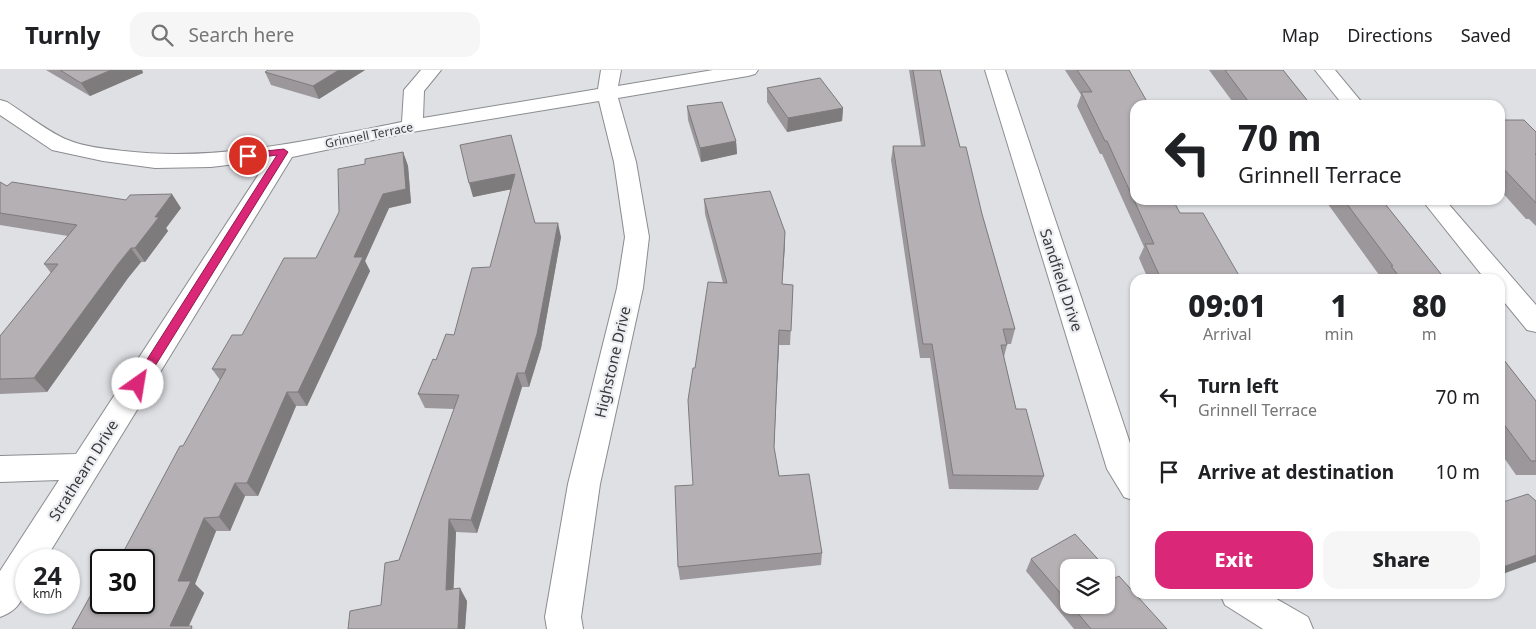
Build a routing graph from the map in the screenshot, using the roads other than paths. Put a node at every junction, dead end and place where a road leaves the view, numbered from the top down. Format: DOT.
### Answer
graph roads {
  1 [pos="432,70"];
  2 [pos="748,70"];
  3 [pos="995,70"];
  4 [pos="1325,70"];
  5 [pos="609,83"];
  6 [pos="1350,100"];
  7 [pos="0,106"];
  8 [pos="412,126"];
  9 [pos="284,152"];
  10 [pos="1437,205"];
  11 [pos="1496,274"];
  12 [pos="1505,285"];
  13 [pos="1536,323"];
  14 [pos="86,466"];
  15 [pos="0,469"];
  16 [pos="1130,480"];
  17 [pos="33,549"];
  18 [pos="15,577"];
  19 [pos="1245,599"];
  20 [pos="0,601"];
  21 [pos="565,629"];
  22 [pos="1295,629"];
  1 -- 8 [label="street"];
  2 -- 5 [label="street, Grinnell Terrace"];
  3 -- 16 [label="street, Sandfield Drive"];
  4 -- 6 [label="street"];
  5 -- 8 [label="street, Grinnell Terrace"];
  5 -- 21 [label="street, Highstone Drive"];
  7 -- 9 [label="street, Grinnell Terrace"];
  8 -- 9 [label="street, Grinnell Terrace"];
  9 -- 14 [label="street, Strathearn Drive"];
  10 -- 11 [label="street"];
  12 -- 13 [label="street"];
  14 -- 15 [label="street"];
  14 -- 17 [label="street, Strathearn Drive"];
  18 -- 20 [label="street, Strathearn Drive"];
  19 -- 22 [label="street"];
}
